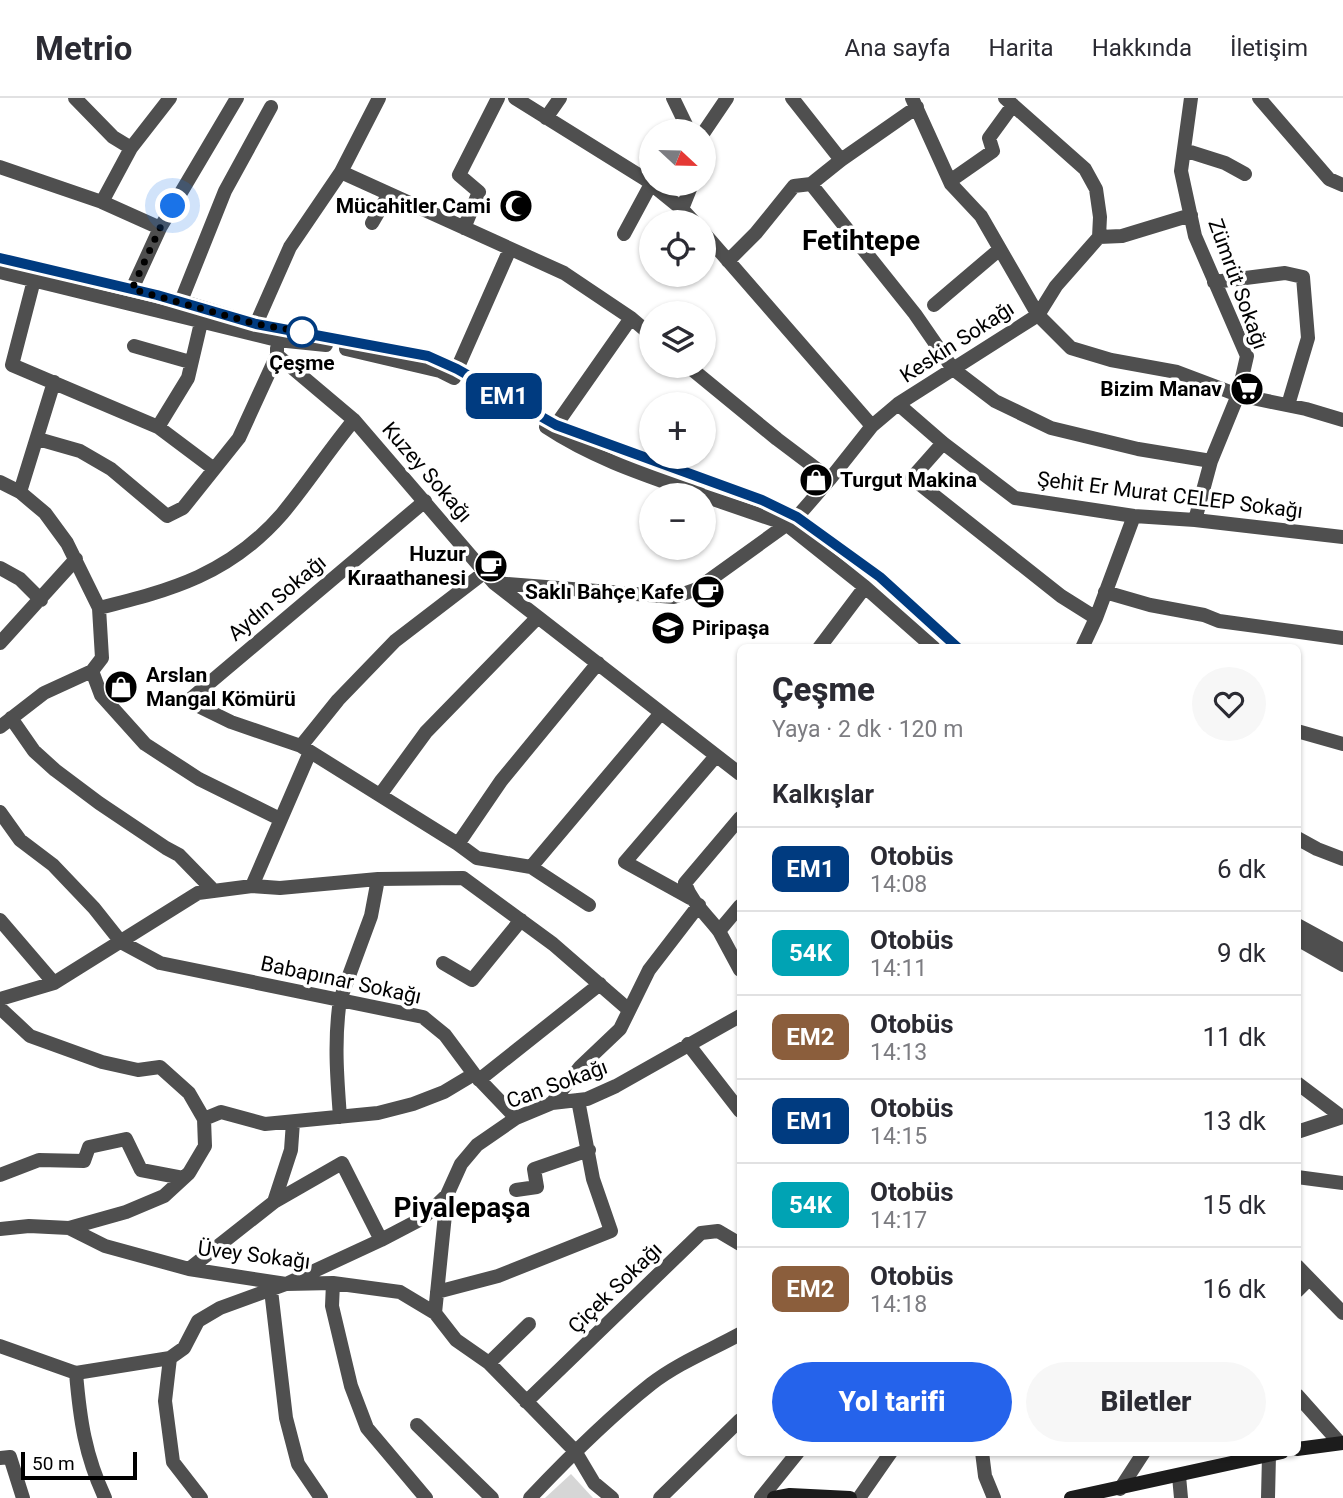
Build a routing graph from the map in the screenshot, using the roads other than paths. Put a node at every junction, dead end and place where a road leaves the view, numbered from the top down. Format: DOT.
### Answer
graph roads {
  1 [pos="75,98"];
  2 [pos="170,98"];
  3 [pos="237,98"];
  4 [pos="379,98"];
  5 [pos="498,98"];
  6 [pos="515,98"];
  7 [pos="560,98"];
  8 [pos="673,98"];
  9 [pos="727,98"];
  10 [pos="1191,98"];
  11 [pos="1259,98"];
  12 [pos="795,99"];
  13 [pos="1009,101"];
  14 [pos="915,102"];
  15 [pos="271,107"];
  16 [pos="546,118"];
  17 [pos="683,119"];
  18 [pos="713,119"];
  19 [pos="131,148"];
  20 [pos="1184,150"];
  21 [pos="841,160"];
  22 [pos="0,167"];
  23 [pos="341,172"];
  24 [pos="1245,174"];
  25 [pos="639,175"];
  26 [pos="950,181"];
  27 [pos="811,184"];
  28 [pos="1343,186"];
  29 [pos="389,194"];
  30 [pos="645,196"];
  31 [pos="666,196"];
  32 [pos="687,196"];
  33 [pos="102,202"];
  34 [pos="682,209"];
  35 [pos="1191,215"];
  36 [pos="372,223"];
  37 [pos="160,228"];
  38 [pos="464,228"];
  39 [pos="624,234"];
  40 [pos="1099,237"];
  41 [pos="716,247"];
  42 [pos="510,248"];
  43 [pos="1000,249"];
  44 [pos="0,258"];
  45 [pos="728,261"];
  46 [pos="0,272"];
  47 [pos="34,280"];
  48 [pos="1214,282"];
  49 [pos="132,289"];
  50 [pos="181,301"];
  51 [pos="934,305"];
  52 [pos="1038,315"];
  53 [pos="202,316"];
  54 [pos="631,318"];
  55 [pos="256,324"];
  56 [pos="639,325"];
  57 [pos="278,341"];
  58 [pos="134,345"];
  59 [pos="190,362"];
  60 [pos="457,369"];
  61 [pos="953,369"];
  62 [pos="703,378"];
  63 [pos="54,382"];
  64 [pos="1238,395"];
  65 [pos="898,404"];
  66 [pos="1287,405"];
  67 [pos="354,420"];
  68 [pos="1341,420"];
  69 [pos="556,425"];
  70 [pos="872,426"];
  71 [pos="158,427"];
  72 [pos="1343,436"];
  73 [pos="38,439"];
  74 [pos="943,443"];
  75 [pos="1211,461"];
  76 [pos="214,469"];
  77 [pos="830,479"];
  78 [pos="0,482"];
  79 [pos="667,483"];
  80 [pos="20,492"];
  81 [pos="716,500"];
  82 [pos="425,501"];
  83 [pos="1134,516"];
  84 [pos="792,520"];
  85 [pos="1195,520"];
  86 [pos="1343,537"];
  87 [pos="76,559"];
  88 [pos="0,568"];
  89 [pos="490,578"];
  90 [pos="865,587"];
  91 [pos="1105,592"];
  92 [pos="41,600"];
  93 [pos="99,608"];
  94 [pos="538,617"];
  95 [pos="1096,618"];
  96 [pos="1343,638"];
  97 [pos="0,643"];
  98 [pos="822,644"];
  99 [pos="929,644"];
  100 [pos="954,644"];
  101 [pos="1084,644"];
  102 [pos="598,663"];
  103 [pos="92,671"];
  104 [pos="661,713"];
  105 [pos="6,722"];
  106 [pos="1301,732"];
  107 [pos="1343,744"];
  108 [pos="305,749"];
  109 [pos="716,756"];
  110 [pos="737,769"];
  111 [pos="380,795"];
  112 [pos="0,813"];
  113 [pos="280,819"];
  114 [pos="737,821"];
  115 [pos="1301,840"];
  116 [pos="458,844"];
  117 [pos="477,858"];
  118 [pos="1343,859"];
  119 [pos="531,867"];
  120 [pos="463,878"];
  121 [pos="378,879"];
  122 [pos="252,886"];
  123 [pos="214,891"];
  124 [pos="694,901"];
  125 [pos="589,905"];
  126 [pos="737,910"];
  127 [pos="0,920"];
  128 [pos="521,920"];
  129 [pos="1301,927"];
  130 [pos="719,931"];
  131 [pos="1301,941"];
  132 [pos="121,942"];
  133 [pos="1343,950"];
  134 [pos="443,963"];
  135 [pos="737,965"];
  136 [pos="1343,965"];
  137 [pos="54,984"];
  138 [pos="600,984"];
  139 [pos="0,999"];
  140 [pos="340,1000"];
  141 [pos="0,1008"];
  142 [pos="629,1010"];
  143 [pos="737,1018"];
  144 [pos="688,1044"];
  145 [pos="477,1077"];
  146 [pos="1301,1086"];
  147 [pos="579,1100"];
  148 [pos="552,1103"];
  149 [pos="737,1107"];
  150 [pos="1342,1117"];
  151 [pos="340,1118"];
  152 [pos="516,1118"];
  153 [pos="204,1119"];
  154 [pos="293,1122"];
  155 [pos="1301,1131"];
  156 [pos="589,1150"];
  157 [pos="2,1171"];
  158 [pos="183,1178"];
  159 [pos="1301,1178"];
  160 [pos="1343,1183"];
  161 [pos="516,1190"];
  162 [pos="447,1195"];
  163 [pos="274,1202"];
  164 [pos="69,1228"];
  165 [pos="0,1229"];
  166 [pos="381,1240"];
  167 [pos="737,1242"];
  168 [pos="189,1269"];
  169 [pos="1301,1270"];
  170 [pos="1309,1279"];
  171 [pos="333,1283"];
  172 [pos="286,1284"];
  173 [pos="1301,1287"];
  174 [pos="271,1290"];
  175 [pos="437,1292"];
  176 [pos="1343,1312"];
  177 [pos="435,1313"];
  178 [pos="529,1324"];
  179 [pos="737,1336"];
  180 [pos="0,1346"];
  181 [pos="170,1358"];
  182 [pos="489,1363"];
  183 [pos="76,1373"];
  184 [pos="1301,1399"];
  185 [pos="526,1402"];
  186 [pos="737,1423"];
  187 [pos="417,1425"];
  188 [pos="1341,1442"];
  189 [pos="1301,1448"];
  190 [pos="575,1451"];
  191 [pos="795,1456"];
  192 [pos="888,1456"];
  193 [pos="982,1456"];
  194 [pos="1136,1456"];
  195 [pos="1260,1456"];
  196 [pos="1264,1456"];
  197 [pos="0,1458"];
  198 [pos="1179,1476"];
  199 [pos="1120,1489"];
  200 [pos="827,1497"];
  201 [pos="23,1498"];
  202 [pos="105,1498"];
  203 [pos="201,1498"];
  204 [pos="320,1498"];
  205 [pos="426,1498"];
  206 [pos="492,1498"];
  207 [pos="530,1498"];
  208 [pos="612,1498"];
  209 [pos="660,1498"];
  210 [pos="761,1498"];
  211 [pos="774,1498"];
  212 [pos="850,1498"];
  213 [pos="859,1498"];
  214 [pos="995,1498"];
  215 [pos="1071,1498"];
  216 [pos="1181,1498"];
  217 [pos="1268,1498"];
  1 -- 19 [label="street"];
  2 -- 19 [label="street"];
  3 -- 37 [label="street"];
  4 -- 23 [label="street"];
  5 -- 38 [label="street"];
  6 -- 16 [label="street"];
  7 -- 16 [label="street"];
  8 -- 17 [label="street"];
  9 -- 18 [label="street"];
  10 -- 20 [label="street, Zümrüt Sokağı"];
  11 -- 28 [label="street"];
  12 -- 21 [label="street"];
  13 -- 26 [label="street"];
  13 -- 40 [label="street"];
  14 -- 21 [label="street"];
  14 -- 26 [label="street"];
  15 -- 50 [label="street"];
  16 -- 25 [label="street"];
  19 -- 33 [label="street"];
  20 -- 24 [label="street"];
  20 -- 35 [label="street, Zümrüt Sokağı"];
  21 -- 27 [label="street"];
  22 -- 33 [label="street"];
  23 -- 29 [label="street"];
  23 -- 55 [label="street"];
  26 -- 43 [label="street"];
  27 -- 45 [label="street"];
  27 -- 61 [label="street"];
  29 -- 36 [label="street"];
  29 -- 38 [label="street"];
  30 -- 39 [label="street"];
  31 -- 34 [label="street"];
  32 -- 34 [label="street"];
  33 -- 37 [label="street"];
  35 -- 40 [label="street"];
  35 -- 48 [label="street, Zümrüt Sokağı"];
  37 -- 49 [label="street"];
  38 -- 42 [label="street"];
  40 -- 52 [label="street, Keskin Sokağı"];
  41 -- 45 [label="street"];
  42 -- 54 [label="street"];
  42 -- 60 [label="street"];
  43 -- 51 [label="street"];
  43 -- 52 [label="street"];
  44 -- 49 [label="street"];
  45 -- 70 [label="street"];
  46 -- 47 [label="street"];
  47 -- 53 [label="street"];
  47 -- 63 [label="street"];
  48 -- 64 [label="street, Zümrüt Sokağı"];
  48 -- 66 [label="street"];
  49 -- 50 [label="street"];
  50 -- 53 [label="street"];
  52 -- 61 [label="street, Keskin Sokağı"];
  52 -- 64 [label="street"];
  53 -- 55 [label="street"];
  53 -- 57 [label="street"];
  53 -- 59 [label="street"];
  54 -- 56 [label="street"];
  54 -- 69 [label="street"];
  55 -- 57 [label="street"];
  57 -- 60 [label="street"];
  57 -- 67 [label="street, Kuzey Sokağı"];
  57 -- 76 [label="street"];
  57 -- 79 [label="street"];
  58 -- 59 [label="street"];
  59 -- 71 [label="street"];
  60 -- 69 [label="street"];
  61 -- 65 [label="street, Keskin Sokağı"];
  61 -- 75 [label="street"];
  62 -- 77 [label="street"];
  63 -- 71 [label="street"];
  63 -- 73 [label="street"];
  64 -- 66 [label="street"];
  64 -- 75 [label="street, Zümrüt Sokağı"];
  65 -- 70 [label="street, Keskin Sokağı"];
  65 -- 74 [label="street, Şehit Er Murat CELEP Sokağı"];
  66 -- 68 [label="street"];
  67 -- 82 [label="street, Kuzey Sokağı"];
  67 -- 93 [label="street"];
  68 -- 72 [label="street"];
  69 -- 84 [label="street"];
  70 -- 77 [label="street, Keskin Sokağı"];
  71 -- 76 [label="street"];
  73 -- 76 [label="street"];
  73 -- 80 [label="street"];
  74 -- 83 [label="street, Şehit Er Murat CELEP Sokağı"];
  74 -- 95 [label="street"];
  75 -- 85 [label="street, Zümrüt Sokağı"];
  77 -- 84 [label="street, Keskin Sokağı"];
  78 -- 80 [label="street"];
  80 -- 87 [label="street"];
  81 -- 84 [label="street"];
  82 -- 89 [label="street, Kuzey Sokağı"];
  82 -- 108 [label="street, Aydın Sokağı"];
  83 -- 85 [label="street, Şehit Er Murat CELEP Sokağı"];
  83 -- 91 [label="street"];
  84 -- 89 [label="street, Keskin Sokağı"];
  84 -- 90 [label="street"];
  84 -- 100 [label="street"];
  85 -- 86 [label="street, Şehit Er Murat CELEP Sokağı"];
  87 -- 92 [label="street"];
  87 -- 93 [label="street"];
  88 -- 92 [label="street"];
  89 -- 94 [label="street, Kuzey Sokağı"];
  89 -- 108 [label="street"];
  90 -- 98 [label="street"];
  90 -- 99 [label="street"];
  91 -- 95 [label="street"];
  91 -- 96 [label="street"];
  92 -- 97 [label="street"];
  93 -- 103 [label="street"];
  94 -- 102 [label="street, Kuzey Sokağı"];
  94 -- 111 [label="street"];
  95 -- 101 [label="street"];
  102 -- 104 [label="street, Kuzey Sokağı"];
  102 -- 116 [label="street"];
  103 -- 105 [label="street"];
  103 -- 113 [label="street"];
  104 -- 109 [label="street, Kuzey Sokağı"];
  104 -- 119 [label="street"];
  105 -- 123 [label="street"];
  106 -- 107 [label="street"];
  108 -- 111 [label="street"];
  108 -- 113 [label="street"];
  109 -- 110 [label="street, Kuzey Sokağı"];
  109 -- 124 [label="street"];
  111 -- 116 [label="street"];
  112 -- 132 [label="street"];
  113 -- 122 [label="street"];
  114 -- 124 [label="street"];
  115 -- 118 [label="street"];
  116 -- 117 [label="street"];
  117 -- 119 [label="street"];
  117 -- 120 [label="street"];
  119 -- 125 [label="street"];
  120 -- 121 [label="street"];
  120 -- 128 [label="street"];
  121 -- 122 [label="street"];
  121 -- 140 [label="street"];
  122 -- 123 [label="street"];
  123 -- 132 [label="street"];
  124 -- 130 [label="street"];
  124 -- 142 [label="street"];
  126 -- 130 [label="street"];
  127 -- 137 [label="street"];
  128 -- 134 [label="street"];
  128 -- 138 [label="street"];
  129 -- 133 [label="street"];
  130 -- 135 [label="street"];
  131 -- 136 [label="street"];
  132 -- 137 [label="street"];
  132 -- 140 [label="street, Babapınar Sokağı"];
  137 -- 139 [label="street"];
  138 -- 142 [label="street"];
  138 -- 145 [label="street"];
  140 -- 145 [label="street, Babapınar Sokağı"];
  140 -- 151 [label="street"];
  141 -- 153 [label="street"];
  142 -- 148 [label="street"];
  143 -- 144 [label="street, Can Sokağı"];
  144 -- 147 [label="street, Can Sokağı"];
  144 -- 149 [label="street"];
  145 -- 151 [label="street"];
  145 -- 152 [label="street, Babapınar Sokağı"];
  146 -- 150 [label="street"];
  147 -- 148 [label="street, Can Sokağı"];
  147 -- 156 [label="street"];
  148 -- 152 [label="street, Can Sokağı"];
  150 -- 155 [label="street"];
  151 -- 154 [label="street"];
  152 -- 162 [label="street, Can Sokağı"];
  153 -- 154 [label="street"];
  153 -- 158 [label="street"];
  154 -- 163 [label="street"];
  156 -- 161 [label="street"];
  156 -- 175 [label="street"];
  157 -- 158 [label="street"];
  158 -- 164 [label="street"];
  159 -- 160 [label="street"];
  162 -- 166 [label="street"];
  162 -- 175 [label="street, Can Sokağı"];
  163 -- 166 [label="street"];
  163 -- 168 [label="street"];
  164 -- 165 [label="street"];
  164 -- 168 [label="street, Üvey Sokağı"];
  166 -- 172 [label="street"];
  167 -- 185 [label="street, Çiçek Sokağı"];
  168 -- 172 [label="street, Üvey Sokağı"];
  169 -- 170 [label="street"];
  170 -- 173 [label="street"];
  170 -- 176 [label="street"];
  171 -- 172 [label="street, Üvey Sokağı"];
  171 -- 177 [label="street, Üvey Sokağı"];
  171 -- 205 [label="street"];
  172 -- 174 [label="street"];
  174 -- 181 [label="street"];
  174 -- 204 [label="street"];
  175 -- 177 [label="street, Can Sokağı"];
  177 -- 182 [label="street"];
  178 -- 182 [label="street"];
  179 -- 190 [label="street"];
  180 -- 183 [label="street"];
  181 -- 183 [label="street"];
  181 -- 203 [label="street"];
  182 -- 185 [label="street"];
  183 -- 202 [label="street"];
  184 -- 188 [label="street"];
  185 -- 190 [label="street"];
  186 -- 209 [label="street"];
  187 -- 206 [label="street"];
  188 -- 189 [label="street"];
  190 -- 207 [label="street"];
  190 -- 208 [label="street"];
  191 -- 210 [label="street"];
  192 -- 213 [label="street"];
  193 -- 214 [label="street"];
  194 -- 199 [label="street"];
  195 -- 198 [label="street"];
  196 -- 217 [label="street"];
  197 -- 201 [label="street"];
  198 -- 199 [label="street"];
  198 -- 216 [label="street"];
  199 -- 215 [label="street"];
  200 -- 211 [label="street"];
  200 -- 212 [label="street"];
}
